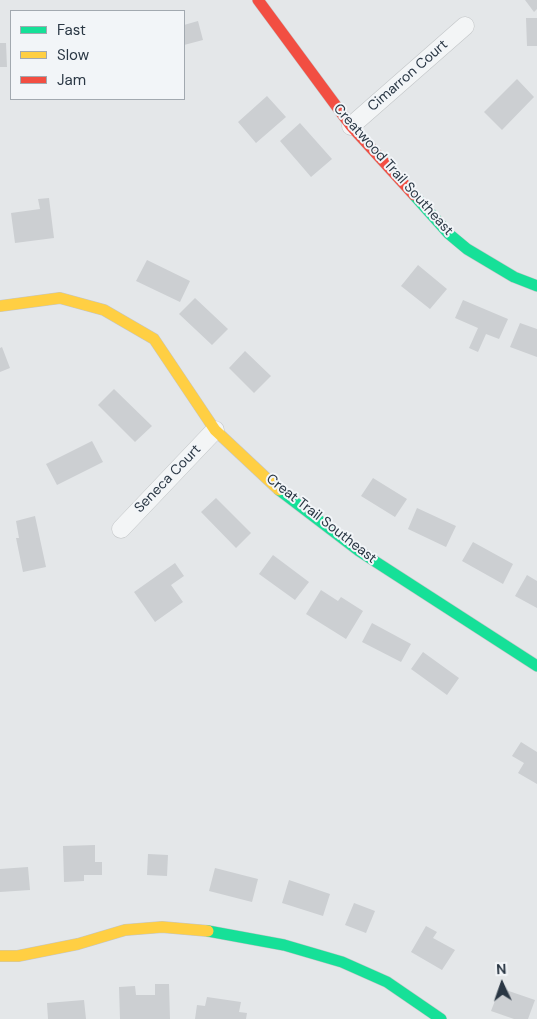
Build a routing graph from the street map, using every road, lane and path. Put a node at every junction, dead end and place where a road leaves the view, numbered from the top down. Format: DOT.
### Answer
graph roads {
  1 [pos="258,0"];
  2 [pos="465,26"];
  3 [pos="351,126"];
  4 [pos="537,286"];
  5 [pos="0,306"];
  6 [pos="215,430"];
  7 [pos="121,528"];
  8 [pos="537,666"];
  9 [pos="0,956"];
  10 [pos="441,1019"];
  1 -- 3 [label="street, Creatwood Trail Southeast"];
  2 -- 3 [label="street, Cimarron Court"];
  3 -- 4 [label="street, Creatwood Trail Southeast"];
  5 -- 6 [label="street, Creat Trail Southeast"];
  6 -- 7 [label="street, Seneca Court"];
  6 -- 8 [label="street, Creat Trail Southeast"];
  9 -- 10 [label="street"];
}
